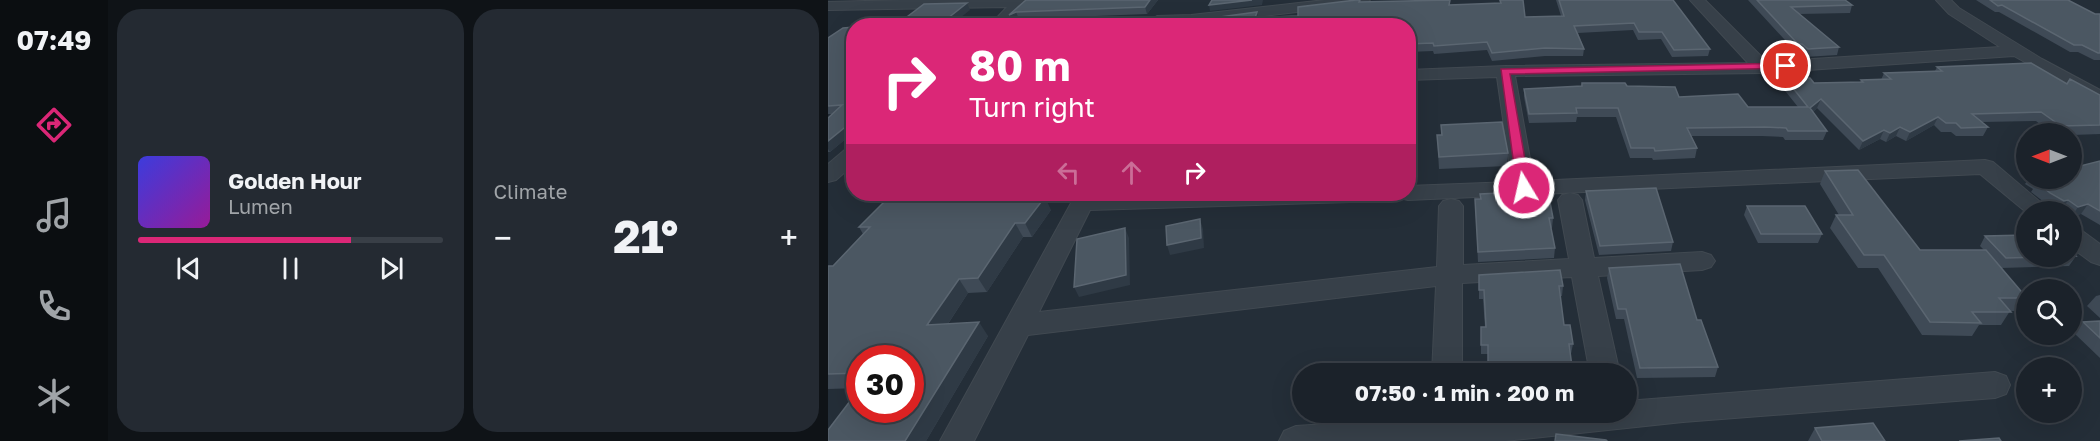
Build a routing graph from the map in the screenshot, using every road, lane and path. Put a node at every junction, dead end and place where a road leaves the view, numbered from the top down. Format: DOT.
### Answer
graph roads {
  1 [pos="1204,0"];
  2 [pos="1363,0"];
  3 [pos="1697,0"];
  4 [pos="1943,0"];
  5 [pos="1020,1"];
  6 [pos="828,6"];
  7 [pos="858,6"];
  8 [pos="838,18"];
  9 [pos="1004,18"];
  10 [pos="1192,18"];
  11 [pos="1208,18"];
  12 [pos="2016,51"];
  13 [pos="1763,68"];
  14 [pos="1505,71"];
  15 [pos="1416,75"];
  16 [pos="2100,98"];
  17 [pos="1524,188"];
  18 [pos="1416,193"];
  19 [pos="1570,200"];
  20 [pos="1082,201"];
  21 [pos="2027,201"];
  22 [pos="1451,206"];
  23 [pos="2082,243"];
  24 [pos="2100,256"];
  25 [pos="1702,261"];
  26 [pos="1583,268"];
  27 [pos="1449,275"];
  28 [pos="1019,326"];
  29 [pos="1447,363"];
  30 [pos="1603,363"];
  31 [pos="1995,385"];
  32 [pos="957,441"];
  33 [pos="1298,441"];
  1 -- 10 [label="street"];
  2 -- 11 [label="street"];
  3 -- 13 [label="street"];
  4 -- 12 [label="street"];
  5 -- 7 [label="street"];
  5 -- 9 [label="street"];
  6 -- 7 [label="street"];
  7 -- 8 [label="street"];
  12 -- 13 [label="street"];
  12 -- 16 [label="street"];
  13 -- 14 [label="street"];
  14 -- 15 [label="street"];
  14 -- 17 [label="street"];
  17 -- 18 [label="street"];
  17 -- 21 [label="street"];
  19 -- 26 [label="street"];
  20 -- 28 [label="street"];
  22 -- 27 [label="street"];
  23 -- 24 [label="street"];
  25 -- 26 [label="street"];
  26 -- 27 [label="street"];
  26 -- 30 [label="street"];
  27 -- 28 [label="street"];
  27 -- 29 [label="street"];
  28 -- 32 [label="street"];
  31 -- 33 [label="street"];
}
